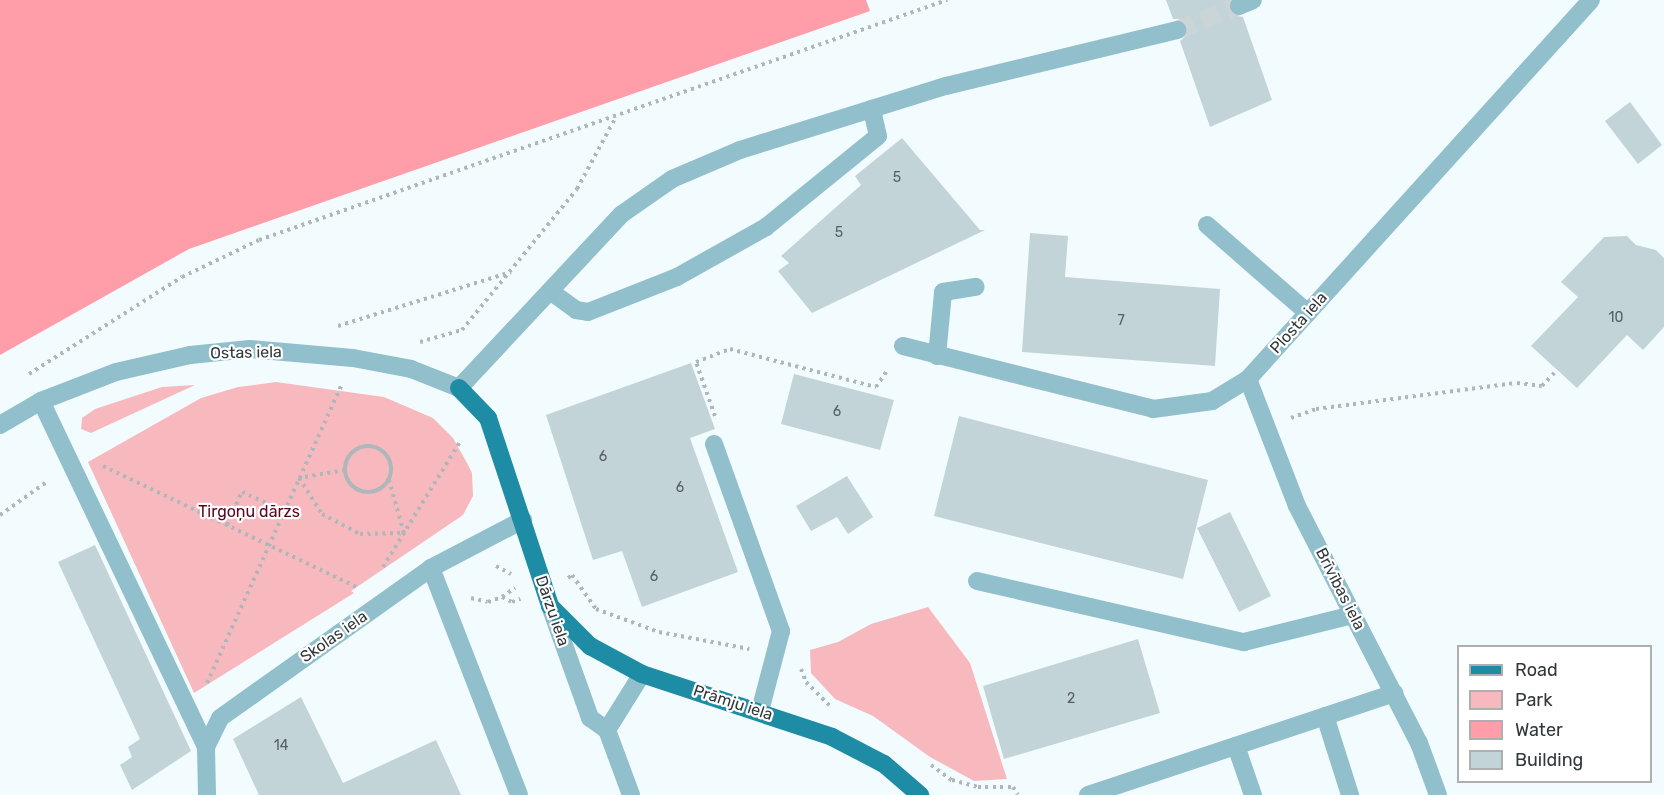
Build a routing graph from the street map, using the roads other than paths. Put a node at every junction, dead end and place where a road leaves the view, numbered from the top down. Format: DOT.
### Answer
graph roads {
  1 [pos="1591,0"];
  2 [pos="1177,30"];
  3 [pos="872,109"];
  4 [pos="1207,225"];
  5 [pos="976,287"];
  6 [pos="550,291"];
  7 [pos="1308,313"];
  8 [pos="903,346"];
  9 [pos="937,356"];
  10 [pos="1248,379"];
  11 [pos="459,388"];
  12 [pos="41,401"];
  13 [pos="488,418"];
  14 [pos="0,425"];
  15 [pos="714,444"];
  16 [pos="523,520"];
  17 [pos="431,568"];
  18 [pos="977,581"];
  19 [pos="548,598"];
  20 [pos="1353,615"];
  21 [pos="642,674"];
  22 [pos="1394,693"];
  23 [pos="760,711"];
  24 [pos="1324,716"];
  25 [pos="607,730"];
  26 [pos="1236,746"];
  27 [pos="206,747"];
  28 [pos="205,794"];
  29 [pos="519,795"];
  30 [pos="631,795"];
  31 [pos="920,795"];
  32 [pos="1088,795"];
  33 [pos="1253,795"];
  34 [pos="1350,795"];
  35 [pos="1438,795"];
  1 -- 7 [label="street, Plosta iela"];
  2 -- 3 [label="street"];
  3 -- 6 [label="street"];
  3 -- 6 [label="street"];
  4 -- 7 [label="street"];
  5 -- 9 [label="street"];
  6 -- 11 [label="street"];
  7 -- 10 [label="street, Plosta iela"];
  8 -- 9 [label="street, Plosta iela"];
  9 -- 10 [label="street, Plosta iela"];
  10 -- 20 [label="street, Brīvības iela"];
  11 -- 12 [label="street, Ostas iela"];
  11 -- 13 [label="main road, Ostas iela"];
  12 -- 14 [label="street, Ostas iela"];
  12 -- 27 [label="street"];
  13 -- 16 [label="main road, Dārzu iela"];
  15 -- 23 [label="street"];
  16 -- 17 [label="street, Skolas iela"];
  16 -- 19 [label="main road, Dārzu iela"];
  17 -- 27 [label="street, Skolas iela"];
  17 -- 29 [label="street"];
  18 -- 20 [label="street"];
  19 -- 21 [label="main road, Prāmju iela"];
  19 -- 25 [label="street, Dārzu iela"];
  20 -- 22 [label="street, Brīvības iela"];
  21 -- 23 [label="main road, Prāmju iela"];
  21 -- 25 [label="street"];
  22 -- 24 [label="street"];
  22 -- 35 [label="street, Brīvības iela"];
  23 -- 31 [label="main road, Prāmju iela"];
  24 -- 26 [label="street"];
  24 -- 34 [label="street"];
  25 -- 30 [label="street, Dārzu iela"];
  26 -- 32 [label="street"];
  26 -- 33 [label="street"];
  27 -- 28 [label="street, Skolas iela"];
}
